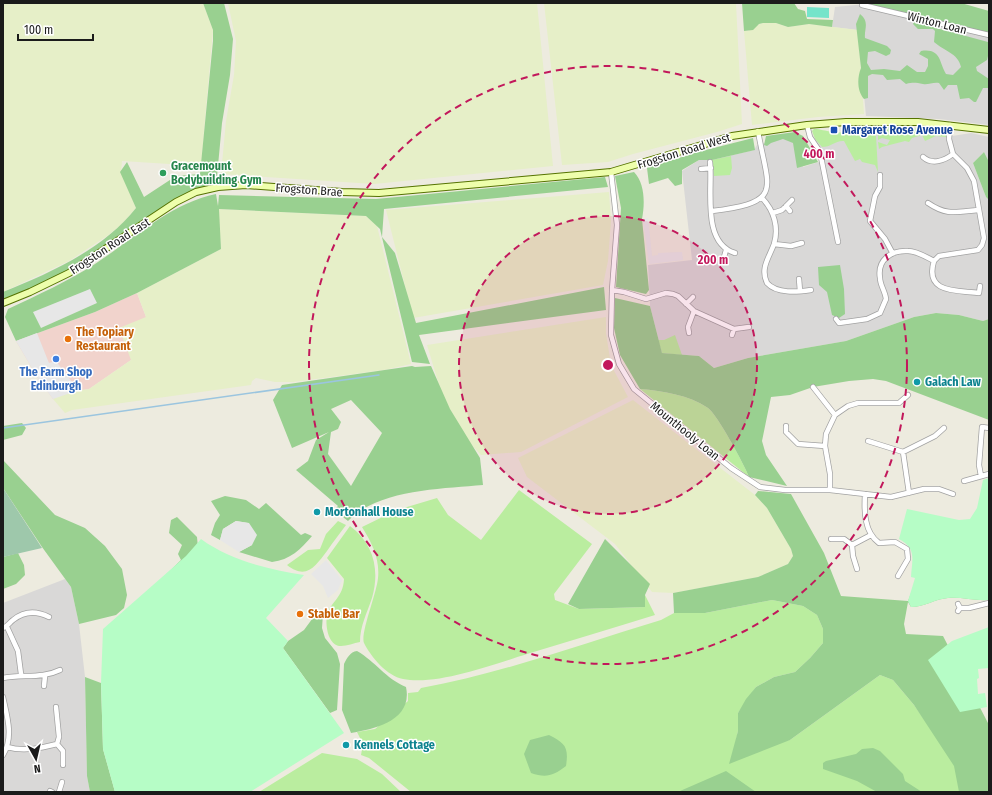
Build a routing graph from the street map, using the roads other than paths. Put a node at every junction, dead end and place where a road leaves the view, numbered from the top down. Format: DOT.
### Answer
graph roads {
  1 [pos="862,5"];
  2 [pos="989,36"];
  3 [pos="807,124"];
  4 [pos="950,125"];
  5 [pos="989,130"];
  6 [pos="758,131"];
  7 [pos="953,154"];
  8 [pos="922,157"];
  9 [pos="710,162"];
  10 [pos="710,168"];
  11 [pos="701,169"];
  12 [pos="612,172"];
  13 [pos="880,175"];
  14 [pos="216,187"];
  15 [pos="379,193"];
  16 [pos="762,198"];
  17 [pos="792,200"];
  18 [pos="928,203"];
  19 [pos="786,206"];
  20 [pos="978,210"];
  21 [pos="712,211"];
  22 [pos="790,211"];
  23 [pos="773,213"];
  24 [pos="799,242"];
  25 [pos="838,242"];
  26 [pos="774,244"];
  27 [pos="726,250"];
  28 [pos="892,252"];
  29 [pos="735,253"];
  30 [pos="724,257"];
  31 [pos="934,261"];
  32 [pos="799,279"];
  33 [pos="980,286"];
  34 [pos="612,290"];
  35 [pos="811,290"];
  36 [pos="800,291"];
  37 [pos="693,297"];
  38 [pos="3,303"];
  39 [pos="686,304"];
  40 [pos="694,311"];
  41 [pos="836,319"];
  42 [pos="749,327"];
  43 [pos="734,329"];
  44 [pos="689,333"];
  45 [pos="732,336"];
  46 [pos="813,387"];
  47 [pos="908,395"];
  48 [pos="835,415"];
  49 [pos="786,426"];
  50 [pos="944,428"];
  51 [pos="989,428"];
  52 [pos="868,441"];
  53 [pos="825,446"];
  54 [pos="903,452"];
  55 [pos="989,474"];
  56 [pos="981,476"];
  57 [pos="964,481"];
  58 [pos="830,490"];
  59 [pos="909,493"];
  60 [pos="865,494"];
  61 [pos="953,494"];
  62 [pos="871,535"];
  63 [pos="831,539"];
  64 [pos="852,545"];
  65 [pos="857,569"];
  66 [pos="898,576"];
  67 [pos="989,603"];
  68 [pos="959,608"];
  69 [pos="49,617"];
  70 [pos="5,627"];
  71 [pos="60,670"];
  72 [pos="21,674"];
  73 [pos="45,676"];
  74 [pos="3,678"];
  75 [pos="44,686"];
  76 [pos="3,697"];
  77 [pos="56,707"];
  78 [pos="57,744"];
  79 [pos="7,747"];
  80 [pos="3,755"];
  81 [pos="63,765"];
  82 [pos="62,782"];
  83 [pos="59,792"];
  1 -- 2 [label="street, Winton Loan"];
  3 -- 4 [label="main road, Frogston Road West"];
  3 -- 6 [label="main road, Frogston Road West"];
  3 -- 25 [label="street"];
  4 -- 5 [label="main road, Frogston Road West"];
  4 -- 7 [label="street"];
  6 -- 12 [label="main road, Frogston Road West"];
  6 -- 16 [label="street"];
  7 -- 8 [label="street"];
  7 -- 20 [label="street"];
  9 -- 10 [label="street"];
  10 -- 11 [label="street"];
  10 -- 21 [label="street"];
  12 -- 15 [label="main road, Frogston Road West"];
  12 -- 34 [label="street, Mounthooly Loan"];
  13 -- 28 [label="street"];
  14 -- 15 [label="main road, Frogston Brae"];
  14 -- 38 [label="main road, Frogston Road East"];
  16 -- 21 [label="street"];
  16 -- 23 [label="street"];
  17 -- 19 [label="street"];
  18 -- 20 [label="street"];
  19 -- 22 [label="street"];
  19 -- 23 [label="street"];
  20 -- 31 [label="street"];
  21 -- 27 [label="street"];
  23 -- 26 [label="street"];
  24 -- 26 [label="street"];
  26 -- 36 [label="street"];
  27 -- 29 [label="street"];
  27 -- 30 [label="street"];
  28 -- 31 [label="street"];
  28 -- 41 [label="street"];
  31 -- 33 [label="street"];
  32 -- 36 [label="street"];
  34 -- 39 [label="street"];
  34 -- 58 [label="street, Mounthooly Loan"];
  35 -- 36 [label="street"];
  37 -- 39 [label="street"];
  39 -- 40 [label="street"];
  40 -- 43 [label="street"];
  40 -- 44 [label="street"];
  42 -- 43 [label="street"];
  43 -- 45 [label="street"];
  46 -- 48 [label="street"];
  47 -- 48 [label="street"];
  48 -- 53 [label="street"];
  49 -- 53 [label="street"];
  50 -- 54 [label="street"];
  51 -- 56 [label="street"];
  52 -- 54 [label="street"];
  53 -- 58 [label="street"];
  54 -- 59 [label="street"];
  55 -- 56 [label="street"];
  56 -- 57 [label="street"];
  58 -- 60 [label="street, Mounthooly Loan"];
  59 -- 60 [label="street, Mounthooly Loan"];
  59 -- 61 [label="street, Mounthooly Loan"];
  60 -- 62 [label="street"];
  62 -- 64 [label="street"];
  62 -- 66 [label="street"];
  63 -- 64 [label="street"];
  64 -- 65 [label="street"];
  67 -- 68 [label="street"];
  69 -- 70 [label="street"];
  70 -- 72 [label="street"];
  71 -- 73 [label="street"];
  72 -- 73 [label="street"];
  72 -- 74 [label="street"];
  73 -- 75 [label="street"];
  76 -- 79 [label="street"];
  77 -- 78 [label="street"];
  78 -- 79 [label="street"];
  78 -- 81 [label="street"];
  79 -- 80 [label="street"];
  82 -- 83 [label="street"];
}
